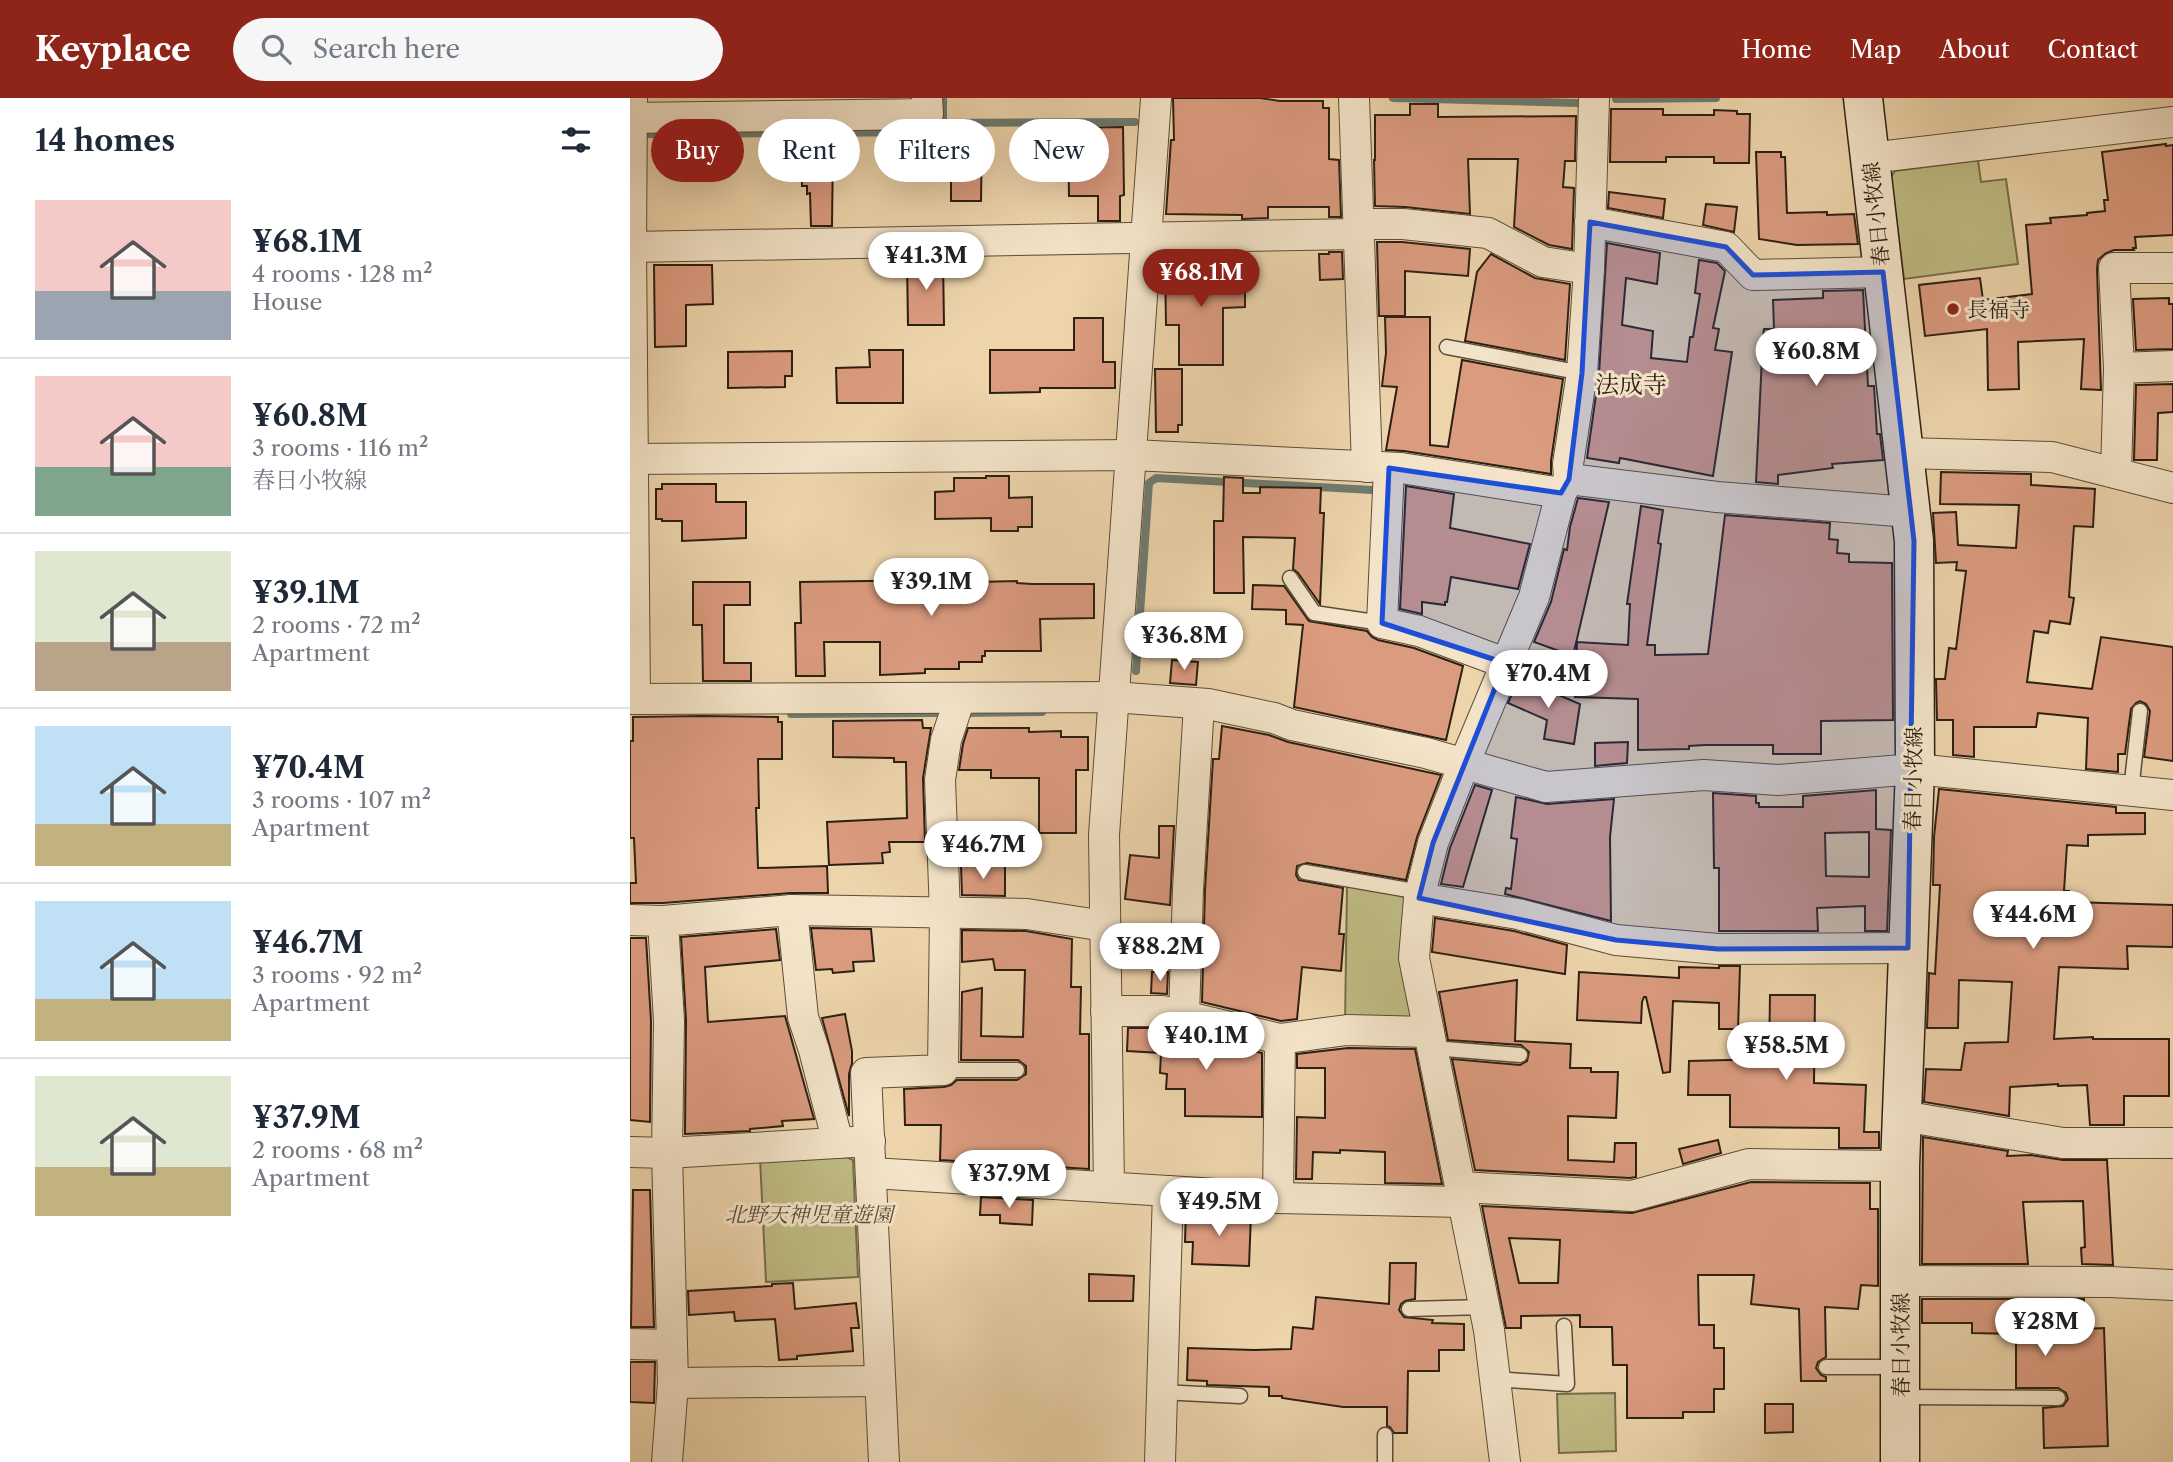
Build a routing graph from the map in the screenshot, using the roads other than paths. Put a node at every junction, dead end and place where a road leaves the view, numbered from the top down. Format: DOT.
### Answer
graph roads {
  1 [pos="927,98"];
  2 [pos="1156,98"];
  3 [pos="1354,98"];
  4 [pos="1594,98"];
  5 [pos="1863,98"];
  6 [pos="631,111"];
  7 [pos="2173,122"];
  8 [pos="1870,158"];
  9 [pos="1590,222"];
  10 [pos="1359,229"];
  11 [pos="1145,237"];
  12 [pos="630,247"];
  13 [pos="2173,268"];
  14 [pos="1589,269"];
  15 [pos="1883,272"];
  16 [pos="1447,347"];
  17 [pos="2173,366"];
  18 [pos="2119,368"];
  19 [pos="1581,373"];
  20 [pos="1903,453"];
  21 [pos="1132,455"];
  22 [pos="631,458"];
  23 [pos="1378,468"];
  24 [pos="2116,472"];
  25 [pos="1565,486"];
  26 [pos="2173,488"];
  27 [pos="1910,512"];
  28 [pos="1290,579"];
  29 [pos="1382,623"];
  30 [pos="1505,663"];
  31 [pos="1113,697"];
  32 [pos="960,698"];
  33 [pos="632,699"];
  34 [pos="1199,704"];
  35 [pos="2140,711"];
  36 [pos="1464,764"];
  37 [pos="1915,769"];
  38 [pos="2131,790"];
  39 [pos="2173,795"];
  40 [pos="1305,872"];
  41 [pos="1420,895"];
  42 [pos="792,910"];
  43 [pos="945,913"];
  44 [pos="630,920"];
  45 [pos="663,921"];
  46 [pos="1105,926"];
  47 [pos="1908,948"];
  48 [pos="1106,1011"];
  49 [pos="1184,1016"];
  50 [pos="1280,1039"];
  51 [pos="1431,1040"];
  52 [pos="1520,1055"];
  53 [pos="943,1070"];
  54 [pos="1017,1070"];
  55 [pos="1902,1116"];
  56 [pos="870,1141"];
  57 [pos="838,1143"];
  58 [pos="2173,1143"];
  59 [pos="630,1152"];
  60 [pos="667,1153"];
  61 [pos="1900,1166"];
  62 [pos="872,1173"];
  63 [pos="1109,1187"];
  64 [pos="1168,1191"];
  65 [pos="1461,1194"];
  66 [pos="1278,1198"];
  67 [pos="1899,1281"];
  68 [pos="2173,1285"];
  69 [pos="1485,1307"];
  70 [pos="1409,1309"];
  71 [pos="1564,1326"];
  72 [pos="630,1344"];
  73 [pos="672,1345"];
  74 [pos="1826,1367"];
  75 [pos="1495,1379"];
  76 [pos="878,1381"];
  77 [pos="673,1382"];
  78 [pos="1900,1382"];
  79 [pos="1161,1392"];
  80 [pos="1240,1396"];
  81 [pos="2058,1398"];
  82 [pos="1385,1435"];
  83 [pos="667,1462"];
  84 [pos="884,1462"];
  85 [pos="1160,1462"];
  86 [pos="1385,1462"];
  87 [pos="1505,1462"];
  88 [pos="1900,1462"];
  1 -- 6 [label="street"];
  2 -- 11 [label="street"];
  3 -- 10 [label="street"];
  4 -- 9 [label="street"];
  5 -- 8 [label="main road, 春日小牧線"];
  6 -- 12 [label="street"];
  7 -- 8 [label="street"];
  8 -- 15 [label="main road, 春日小牧線"];
  9 -- 14 [label="street"];
  9 -- 15 [label="street"];
  10 -- 11 [label="street"];
  10 -- 14 [label="street"];
  10 -- 23 [label="street"];
  11 -- 12 [label="street"];
  11 -- 21 [label="street"];
  12 -- 22 [label="street"];
  13 -- 18 [label="street"];
  14 -- 19 [label="street"];
  15 -- 20 [label="main road, 春日小牧線"];
  16 -- 19 [label="lane"];
  17 -- 18 [label="street"];
  18 -- 24 [label="street"];
  19 -- 25 [label="street"];
  20 -- 24 [label="street"];
  20 -- 27 [label="main road, 春日小牧線"];
  21 -- 22 [label="street"];
  21 -- 23 [label="street"];
  21 -- 31 [label="street"];
  22 -- 33 [label="street"];
  23 -- 25 [label="street"];
  23 -- 29 [label="street"];
  24 -- 26 [label="street"];
  25 -- 27 [label="street"];
  25 -- 30 [label="street"];
  27 -- 37 [label="main road, 春日小牧線"];
  28 -- 29 [label="lane"];
  29 -- 30 [label="street"];
  30 -- 36 [label="street"];
  31 -- 32 [label="street"];
  31 -- 34 [label="street"];
  31 -- 46 [label="street"];
  32 -- 33 [label="street"];
  32 -- 43 [label="street"];
  34 -- 36 [label="street"];
  34 -- 49 [label="street"];
  35 -- 38 [label="lane"];
  36 -- 37 [label="street"];
  36 -- 41 [label="street"];
  37 -- 38 [label="street"];
  37 -- 47 [label="main road, 春日小牧線"];
  38 -- 39 [label="street"];
  40 -- 41 [label="lane"];
  41 -- 47 [label="street"];
  41 -- 51 [label="street"];
  42 -- 43 [label="street"];
  42 -- 45 [label="street"];
  42 -- 57 [label="street"];
  43 -- 46 [label="street"];
  43 -- 53 [label="street"];
  44 -- 45 [label="street"];
  45 -- 60 [label="street"];
  46 -- 48 [label="street"];
  47 -- 55 [label="main road, 春日小牧線"];
  48 -- 49 [label="street"];
  48 -- 63 [label="street"];
  49 -- 50 [label="street"];
  50 -- 51 [label="street"];
  50 -- 66 [label="street"];
  51 -- 52 [label="lane"];
  51 -- 65 [label="street"];
  53 -- 54 [label="lane"];
  53 -- 56 [label="street"];
  55 -- 58 [label="street"];
  55 -- 61 [label="main road, 春日小牧線"];
  56 -- 57 [label="street"];
  56 -- 62 [label="street"];
  57 -- 60 [label="street"];
  59 -- 60 [label="street"];
  60 -- 73 [label="street"];
  61 -- 65 [label="street"];
  61 -- 67 [label="main road, 春日小牧線"];
  62 -- 63 [label="street"];
  62 -- 76 [label="street"];
  63 -- 64 [label="street"];
  64 -- 66 [label="street"];
  64 -- 79 [label="street"];
  65 -- 66 [label="street"];
  65 -- 69 [label="street"];
  67 -- 68 [label="street"];
  67 -- 78 [label="main road, 春日小牧線"];
  69 -- 70 [label="lane"];
  69 -- 75 [label="street"];
  71 -- 75 [label="lane"];
  72 -- 73 [label="street"];
  73 -- 77 [label="street"];
  74 -- 78 [label="lane"];
  75 -- 87 [label="street"];
  76 -- 77 [label="street"];
  76 -- 84 [label="street"];
  77 -- 83 [label="street"];
  78 -- 81 [label="lane"];
  78 -- 88 [label="main road, 春日小牧線"];
  79 -- 80 [label="lane"];
  79 -- 85 [label="street"];
  82 -- 86 [label="lane"];
}
